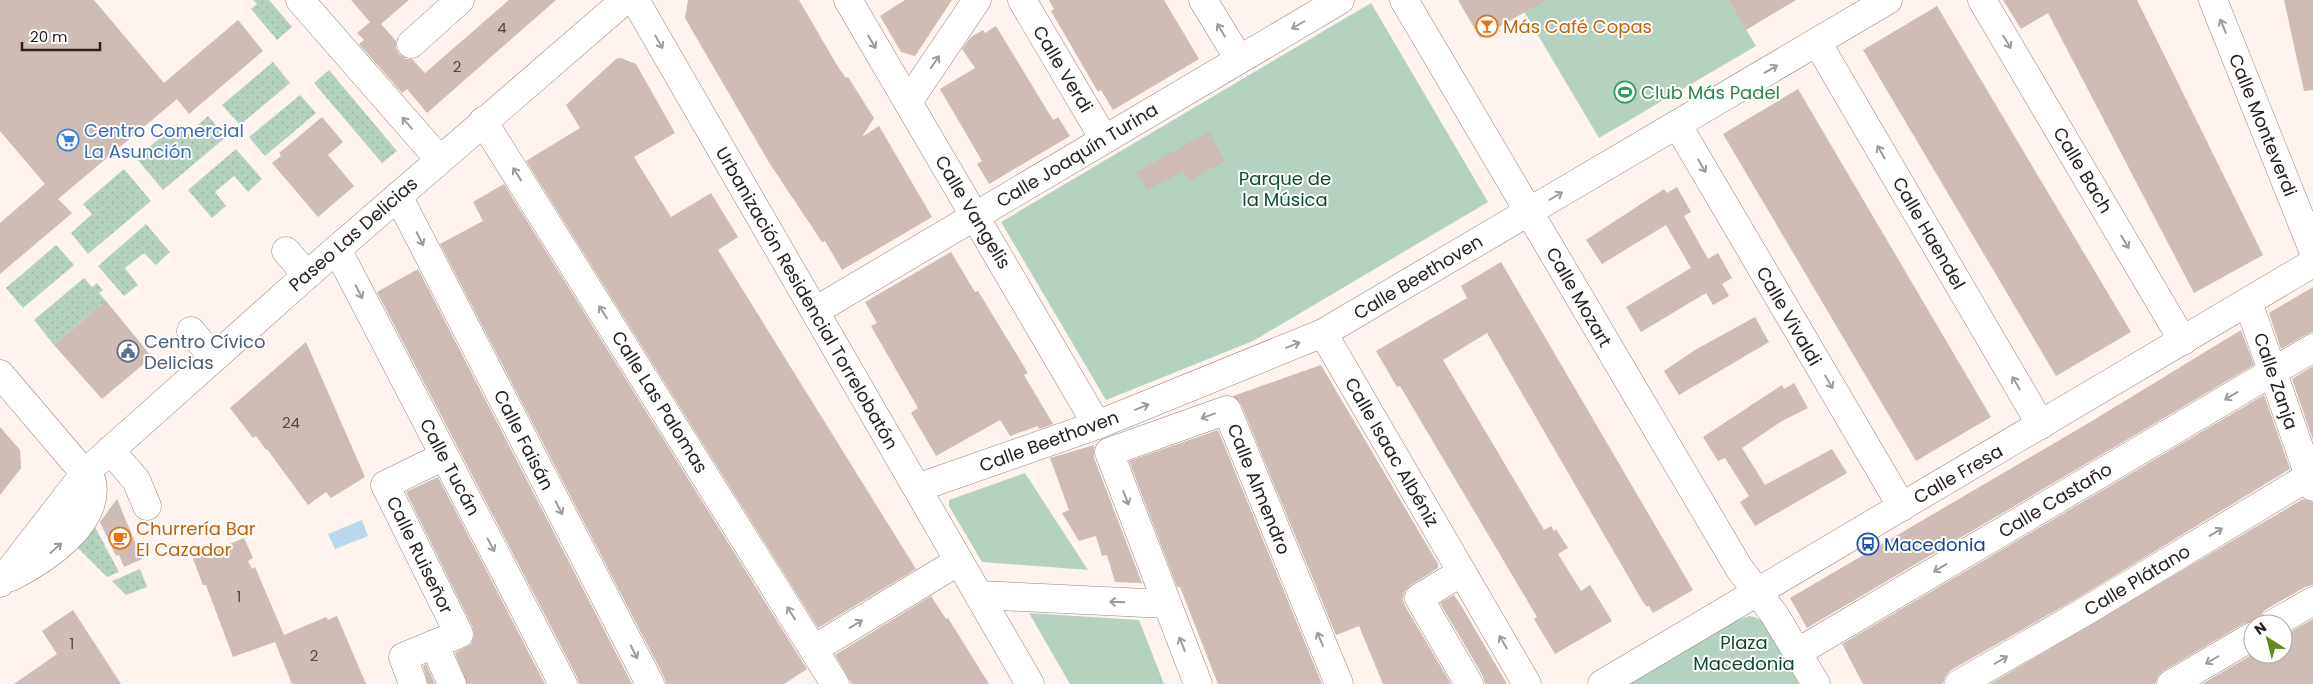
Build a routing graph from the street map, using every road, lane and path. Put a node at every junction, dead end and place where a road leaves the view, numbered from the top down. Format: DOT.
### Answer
graph roads {
  1 [pos="460,0"];
  2 [pos="625,0"];
  3 [pos="635,0"];
  4 [pos="848,0"];
  5 [pos="977,0"];
  6 [pos="1022,0"];
  7 [pos="1203,0"];
  8 [pos="1340,0"];
  9 [pos="1404,0"];
  10 [pos="1888,0"];
  11 [pos="1982,0"];
  12 [pos="2213,0"];
  13 [pos="301,1"];
  14 [pos="1816,42"];
  15 [pos="411,44"];
  16 [pos="1239,59"];
  17 [pos="908,102"];
  18 [pos="484,121"];
  19 [pos="1677,124"];
  20 [pos="1104,139"];
  21 [pos="439,159"];
  22 [pos="398,196"];
  23 [pos="1528,212"];
  24 [pos="976,216"];
  25 [pos="337,249"];
  26 [pos="2313,250"];
  27 [pos="286,251"];
  28 [pos="2313,263"];
  29 [pos="307,275"];
  30 [pos="2248,302"];
  31 [pos="816,311"];
  32 [pos="192,331"];
  33 [pos="1323,333"];
  34 [pos="2183,340"];
  35 [pos="2313,348"];
  36 [pos="213,357"];
  37 [pos="2273,372"];
  38 [pos="0,374"];
  39 [pos="1097,425"];
  40 [pos="2041,425"];
  41 [pos="110,450"];
  42 [pos="444,456"];
  43 [pos="84,473"];
  44 [pos="2312,479"];
  45 [pos="916,488"];
  46 [pos="147,506"];
  47 [pos="1902,507"];
  48 [pos="958,561"];
  49 [pos="1462,572"];
  50 [pos="0,583"];
  51 [pos="1757,592"];
  52 [pos="979,596"];
  53 [pos="2313,601"];
  54 [pos="1166,604"];
  55 [pos="2291,614"];
  56 [pos="2243,642"];
  57 [pos="434,644"];
  58 [pos="814,649"];
  59 [pos="1798,652"];
  60 [pos="833,683"];
  61 [pos="413,684"];
  62 [pos="452,684"];
  63 [pos="563,684"];
  64 [pos="650,684"];
  65 [pos="1030,684"];
  66 [pos="1198,684"];
  67 [pos="1339,684"];
  68 [pos="1469,684"];
  69 [pos="1527,684"];
  70 [pos="1602,684"];
  71 [pos="1816,684"];
  72 [pos="1959,684"];
  73 [pos="2171,684"];
  1 -- 15 [label="street"];
  2 -- 18 [label="street, Paseo Las Delicias"];
  3 -- 31 [label="street, Urbanización Residencial Torrelobatón, one-way"];
  4 -- 17 [label="street, Calle Vangelis, one-way"];
  17 -- 5 [label="street, one-way"];
  6 -- 20 [label="street, Calle Verdi"];
  16 -- 7 [label="street, one-way"];
  8 -- 16 [label="street, Calle Joaquín Turina, one-way"];
  9 -- 23 [label="street, Calle Mozart"];
  10 -- 14 [label="street, Calle Beethoven"];
  11 -- 34 [label="street, Calle Bach, one-way"];
  26 -- 12 [label="street, Calle Monteverdi, one-way"];
  21 -- 13 [label="street, one-way"];
  19 -- 14 [label="street, Calle Beethoven, one-way"];
  40 -- 14 [label="street, Calle Haendel, one-way"];
  16 -- 20 [label="street, Calle Joaquín Turina"];
  17 -- 24 [label="street, Calle Vangelis"];
  18 -- 21 [label="street, Paseo Las Delicias"];
  58 -- 18 [label="street, Calle Las Palomas, one-way"];
  23 -- 19 [label="street, Calle Beethoven, one-way"];
  19 -- 47 [label="street, Calle Vivaldi, one-way"];
  20 -- 24 [label="street, Calle Joaquín Turina"];
  21 -- 22 [label="street, Paseo Las Delicias"];
  22 -- 25 [label="street, Paseo Las Delicias"];
  22 -- 64 [label="street, Calle Faisán, one-way"];
  23 -- 33 [label="street, Calle Beethoven"];
  23 -- 51 [label="street, Calle Mozart"];
  24 -- 31 [label="street, Calle Joaquín Turina"];
  24 -- 39 [label="street, Calle Vangelis"];
  25 -- 29 [label="street, Paseo Las Delicias"];
  25 -- 42 [label="street, Calle Tucán, one-way"];
  27 -- 29 [label="street"];
  28 -- 30 [label="street, Calle Fresa"];
  29 -- 36 [label="street, Paseo Las Delicias"];
  30 -- 34 [label="street, Calle Fresa"];
  30 -- 37 [label="street, Calle Zanja"];
  31 -- 45 [label="street, Urbanización Residencial Torrelobatón"];
  32 -- 36 [label="street"];
  39 -- 33 [label="street, Calle Beethoven, one-way"];
  33 -- 49 [label="street, Calle Isaac Albéniz"];
  34 -- 40 [label="street, Calle Fresa"];
  35 -- 37 [label="street, Calle Castaño"];
  36 -- 41 [label="street, Paseo Las Delicias"];
  37 -- 44 [label="street, Calle Zanja"];
  37 -- 59 [label="street, Calle Castaño, one-way"];
  38 -- 43 [label="street"];
  39 -- 45 [label="street, Calle Beethoven"];
  40 -- 47 [label="street, Calle Fresa"];
  41 -- 43 [label="street, Paseo Las Delicias"];
  41 -- 46 [label="street"];
  42 -- 57 [label="street, Calle Ruiseñor"];
  42 -- 63 [label="street, Calle Tucán, one-way"];
  43 -- 50 [label="street"];
  72 -- 44 [label="street, Calle Plátano, one-way"];
  45 -- 48 [label="street, Urbanización Residencial Torrelobatón"];
  47 -- 51 [label="street, Calle Fresa"];
  48 -- 52 [label="street, Urbanización Residencial Torrelobatón"];
  58 -- 48 [label="street, one-way"];
  49 -- 68 [label="street"];
  69 -- 49 [label="street, Calle Isaac Albéniz, one-way"];
  51 -- 59 [label="street"];
  51 -- 70 [label="street, Calle Fresa"];
  54 -- 52 [label="street, one-way"];
  52 -- 65 [label="street, Urbanización Residencial Torrelobatón"];
  53 -- 55 [label="street"];
  66 -- 54 [label="street, one-way"];
  67 -- 54 [label="street, Calle Almendro, one-way"];
  56 -- 73 [label="street, one-way"];
  57 -- 61 [label="street, Calle Ruiseñor"];
  57 -- 62 [label="street"];
  58 -- 60 [label="street, Calle Las Palomas"];
  59 -- 71 [label="street"];
}
